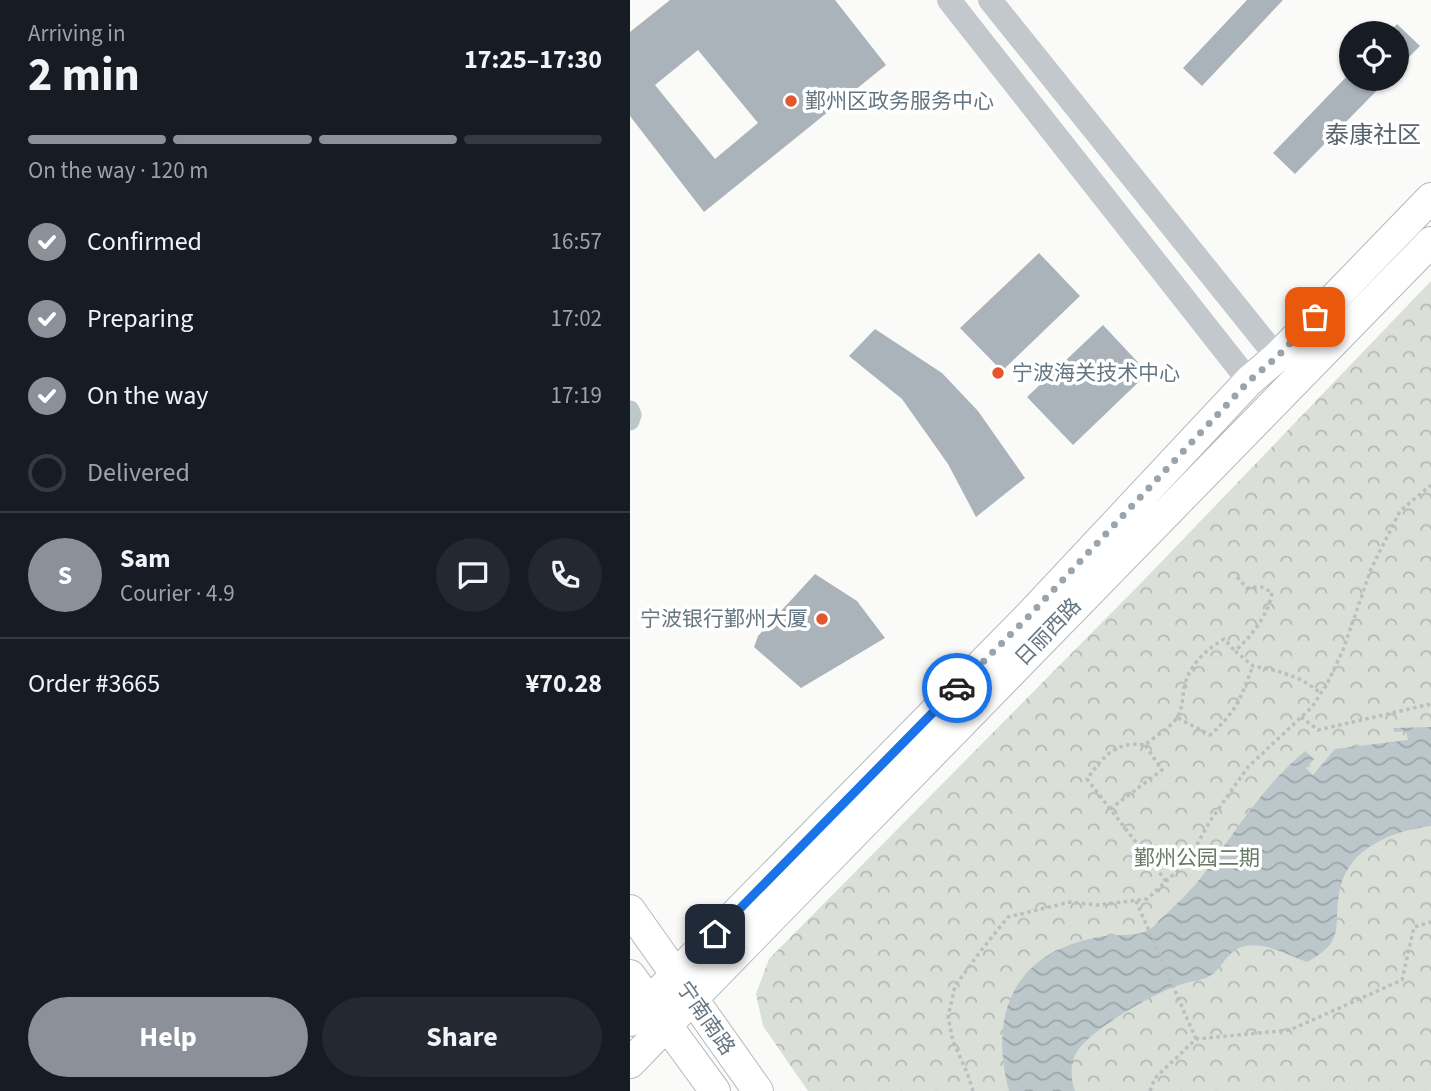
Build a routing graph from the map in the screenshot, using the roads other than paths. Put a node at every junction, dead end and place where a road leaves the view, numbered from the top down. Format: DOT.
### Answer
graph roads {
  1 [pos="949,0"];
  2 [pos="990,0"];
  3 [pos="1431,198"];
  4 [pos="1431,242"];
  5 [pos="1277,357"];
  6 [pos="1249,381"];
  7 [pos="630,910"];
  8 [pos="676,974"];
  9 [pos="630,975"];
  10 [pos="693,1000"];
  11 [pos="639,1011"];
  12 [pos="668,1026"];
  13 [pos="630,1063"];
  14 [pos="715,1091"];
  15 [pos="758,1091"];
  1 -- 6 [label="street"];
  2 -- 5 [label="street"];
  3 -- 5 [label="main road, 日丽西路"];
  4 -- 10 [label="main road, 日丽西路"];
  5 -- 6 [label="main road, 日丽西路"];
  6 -- 8 [label="main road, 日丽西路"];
  7 -- 8 [label="main road, 宁南南路"];
  8 -- 10 [label="main road, 宁南南路"];
  8 -- 11 [label="main road, 日丽西路"];
  9 -- 11 [label="main road, 宁南南路"];
  10 -- 12 [label="main road, 日丽西路"];
  10 -- 15 [label="main road, 宁南南路"];
  11 -- 12 [label="main road, 宁南南路"];
  12 -- 13 [label="main road, 日丽西路"];
  12 -- 14 [label="main road, 宁南南路"];
}
